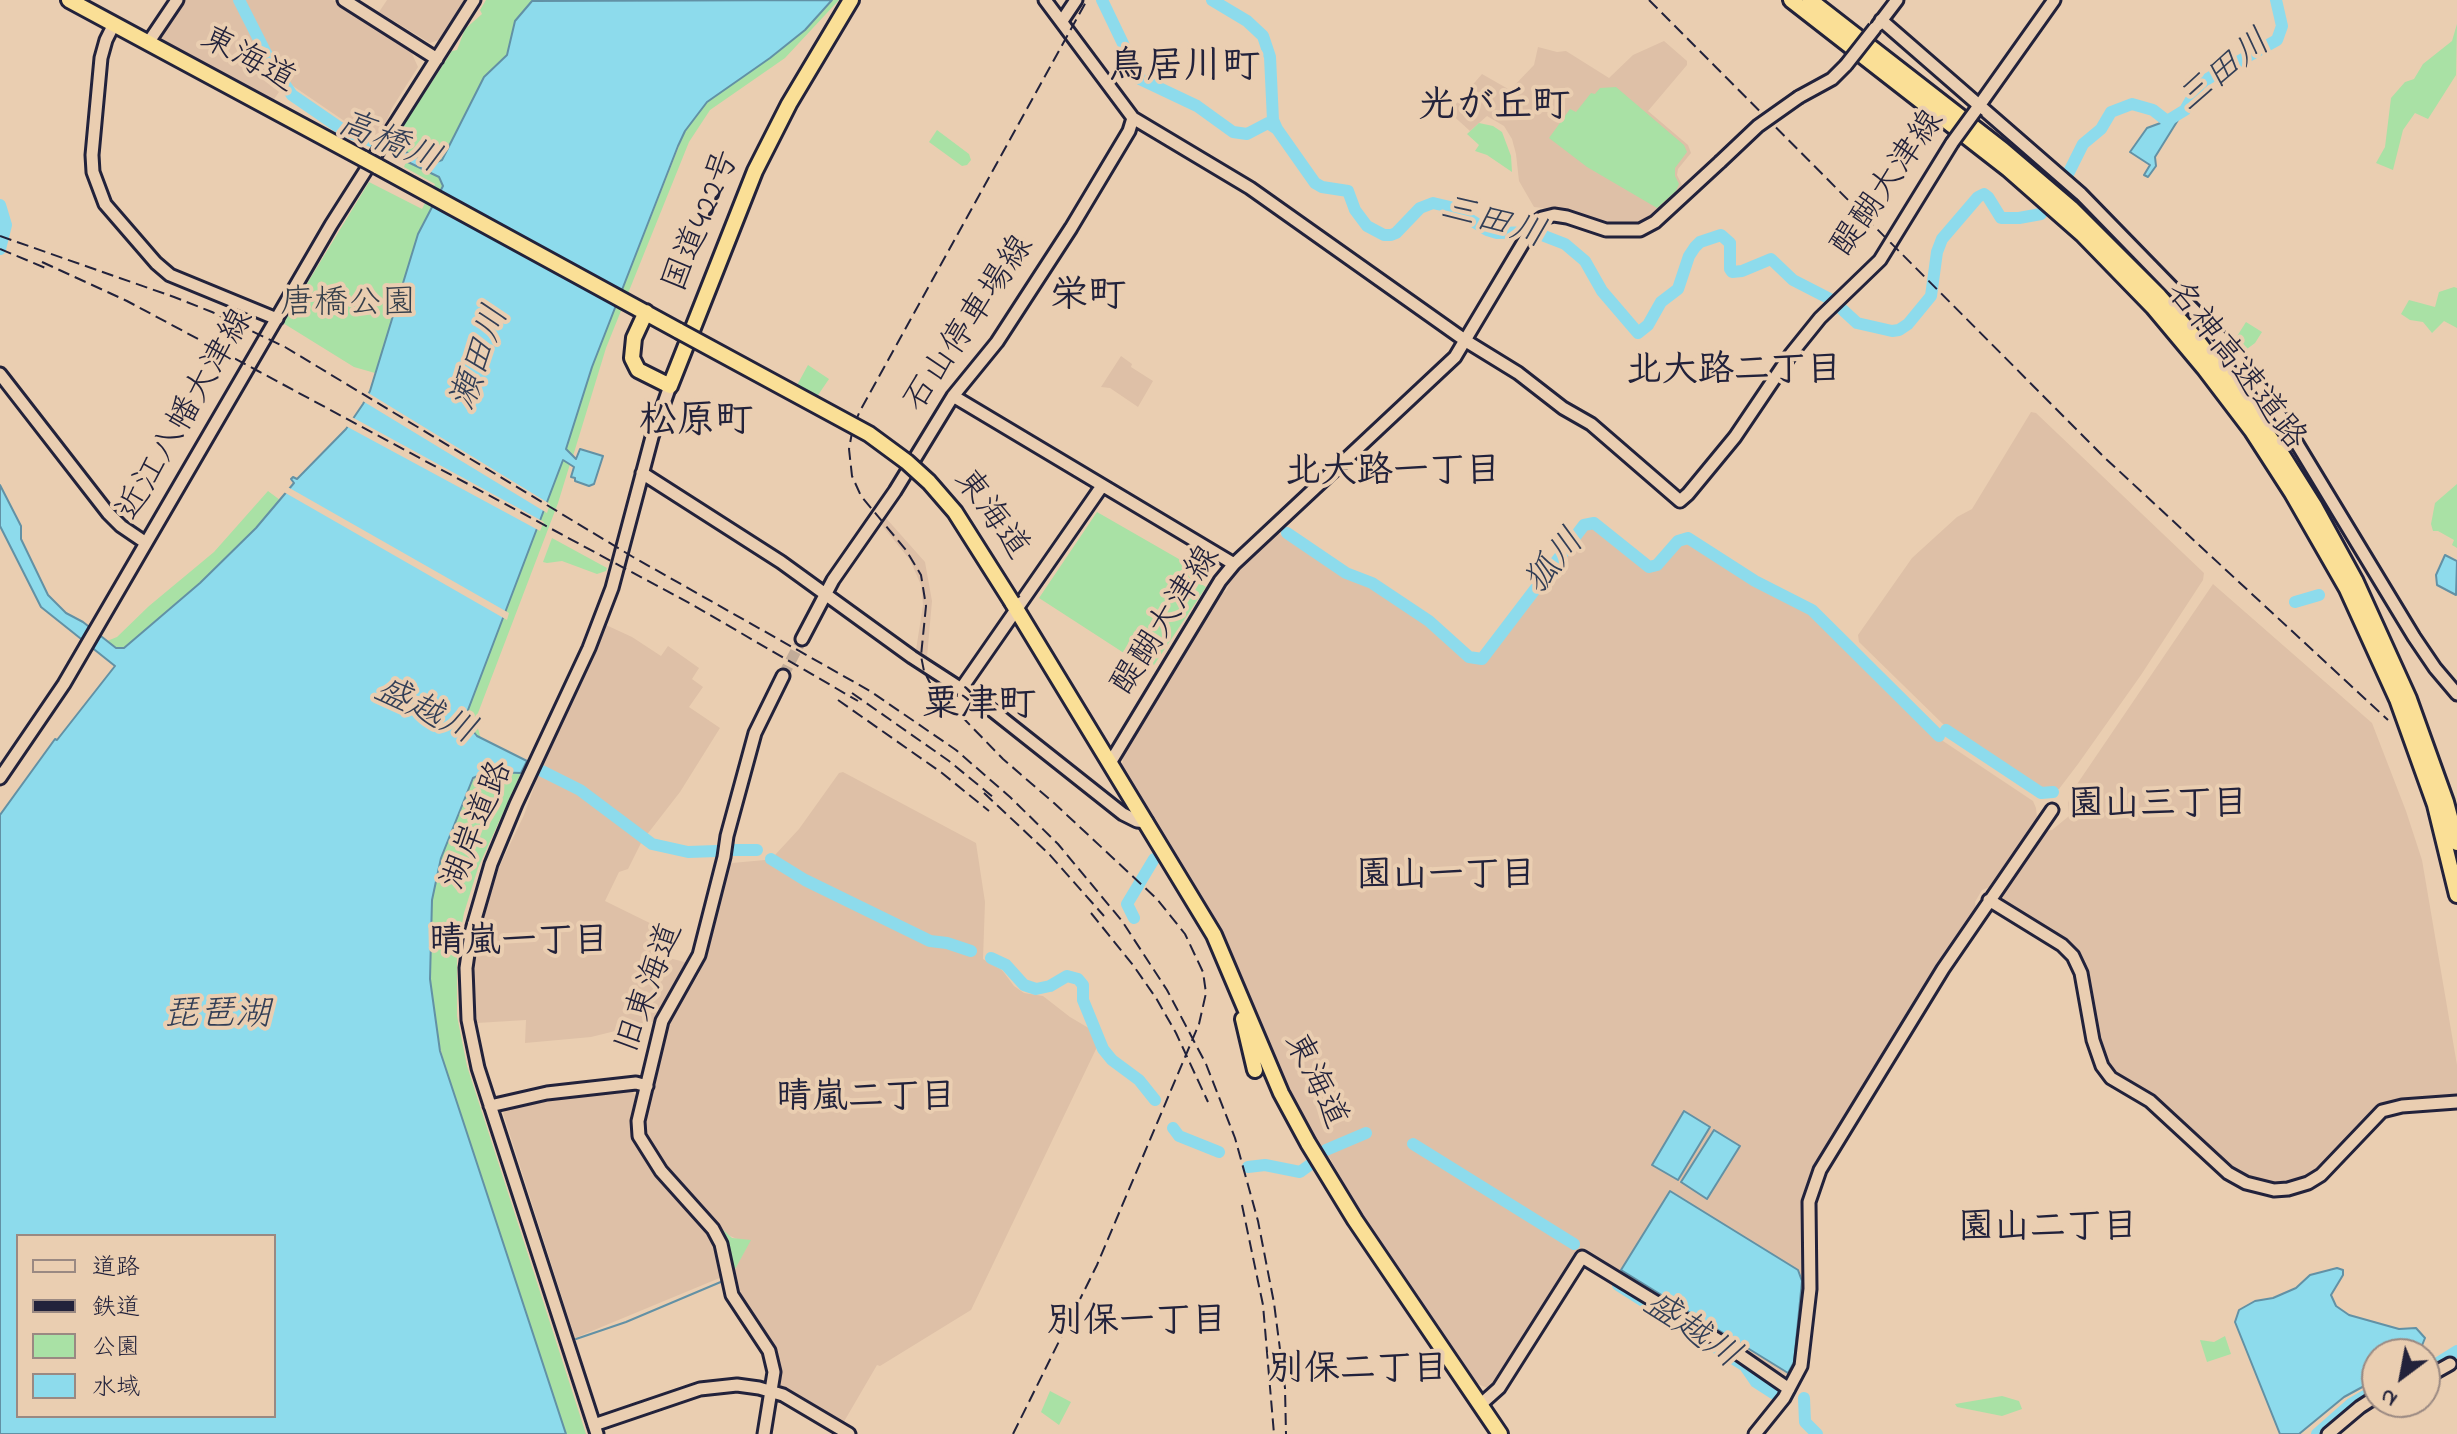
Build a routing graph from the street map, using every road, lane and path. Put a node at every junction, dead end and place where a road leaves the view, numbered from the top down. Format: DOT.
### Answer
graph roads {
  1 [pos="69,0"];
  2 [pos="177,0"];
  3 [pos="344,0"];
  4 [pos="474,0"];
  5 [pos="851,0"];
  6 [pos="1045,0"];
  7 [pos="1076,0"];
  8 [pos="1791,0"];
  9 [pos="1810,0"];
  10 [pos="1897,0"];
  11 [pos="2054,0"];
  12 [pos="1062,21"];
  13 [pos="114,24"];
  14 [pos="1878,24"];
  15 [pos="148,43"];
  16 [pos="437,59"];
  17 [pos="1978,107"];
  18 [pos="1133,118"];
  19 [pos="2037,186"];
  20 [pos="2060,205"];
  21 [pos="646,312"];
  22 [pos="277,319"];
  23 [pos="1466,341"];
  24 [pos="0,374"];
  25 [pos="670,386"];
  26 [pos="953,396"];
  27 [pos="642,473"];
  28 [pos="1102,486"];
  29 [pos="146,543"];
  30 [pos="1234,564"];
  31 [pos="826,593"];
  32 [pos="1014,606"];
  33 [pos="802,639"];
  34 [pos="783,676"];
  35 [pos="961,689"];
  36 [pos="2457,694"];
  37 [pos="1110,763"];
  38 [pos="0,778"];
  39 [pos="2052,810"];
  40 [pos="1147,822"];
  41 [pos="2457,843"];
  42 [pos="2457,895"];
  43 [pos="1989,900"];
  44 [pos="1241,998"];
  45 [pos="1261,1066"];
  46 [pos="647,1086"];
  47 [pos="2457,1102"];
  48 [pos="490,1106"];
  49 [pos="2450,1364"];
  50 [pos="2441,1369"];
  51 [pos="1789,1389"];
  52 [pos="772,1392"];
  53 [pos="1480,1405"];
  54 [pos="2361,1406"];
  55 [pos="596,1430"];
  56 [pos="764,1434"];
  57 [pos="849,1434"];
  58 [pos="1500,1434"];
  59 [pos="1755,1434"];
  60 [pos="2328,1434"];
  1 -- 13 [label="highway, 東海道"];
  2 -- 15 [label="street"];
  3 -- 16 [label="street"];
  4 -- 16 [label="street, 近江八幡大津線"];
  5 -- 25 [label="highway, 国道422号"];
  6 -- 12 [label="street"];
  7 -- 12 [label="street"];
  8 -- 19 [label="highway, 名神高速道路"];
  9 -- 19 [label="highway, 名神高速道路"];
  10 -- 14 [label="street"];
  11 -- 17 [label="street, 醍醐大津線"];
  12 -- 18 [label="street"];
  13 -- 15 [label="highway, 東海道"];
  13 -- 22 [label="street"];
  14 -- 17 [label="street"];
  14 -- 23 [label="street, bridge"];
  15 -- 21 [label="highway, 東海道"];
  16 -- 22 [label="street, 近江八幡大津線"];
  17 -- 23 [label="street, 醍醐大津線, bridge"];
  17 -- 36 [label="street"];
  18 -- 23 [label="street"];
  18 -- 26 [label="street, 石山停車場線"];
  19 -- 20 [label="highway, 名神高速道路"];
  20 -- 41 [label="highway, 名神高速道路"];
  20 -- 42 [label="highway, 名神高速道路"];
  21 -- 25 [label="highway, 国道422号"];
  21 -- 32 [label="highway, 東海道, bridge"];
  22 -- 29 [label="street, 近江八幡大津線"];
  23 -- 30 [label="street, 醍醐大津線"];
  24 -- 29 [label="street"];
  25 -- 27 [label="street, 湖岸道路"];
  26 -- 28 [label="street"];
  26 -- 31 [label="street, 石山停車場線"];
  27 -- 31 [label="street"];
  27 -- 48 [label="street, 湖岸道路"];
  28 -- 30 [label="street"];
  28 -- 32 [label="street"];
  29 -- 38 [label="street, 近江八幡大津線"];
  30 -- 37 [label="street, 醍醐大津線"];
  31 -- 33 [label="street"];
  31 -- 35 [label="street"];
  32 -- 35 [label="street"];
  32 -- 37 [label="highway, 東海道"];
  34 -- 46 [label="street, 旧東海道"];
  35 -- 40 [label="street"];
  37 -- 40 [label="highway, 東海道"];
  39 -- 43 [label="street"];
  40 -- 44 [label="highway, 東海道"];
  43 -- 47 [label="street"];
  43 -- 51 [label="street"];
  44 -- 45 [label="highway, 東海道"];
  44 -- 45 [label="highway, 東海道"];
  45 -- 53 [label="highway, 東海道"];
  46 -- 48 [label="street"];
  46 -- 52 [label="street, 旧東海道"];
  48 -- 55 [label="street, 湖岸道路"];
  49 -- 50 [label="street"];
  51 -- 53 [label="street"];
  51 -- 59 [label="street"];
  52 -- 55 [label="street"];
  52 -- 56 [label="street, 旧東海道"];
  52 -- 57 [label="street"];
  53 -- 58 [label="highway, 東海道"];
  54 -- 60 [label="street"];
}
